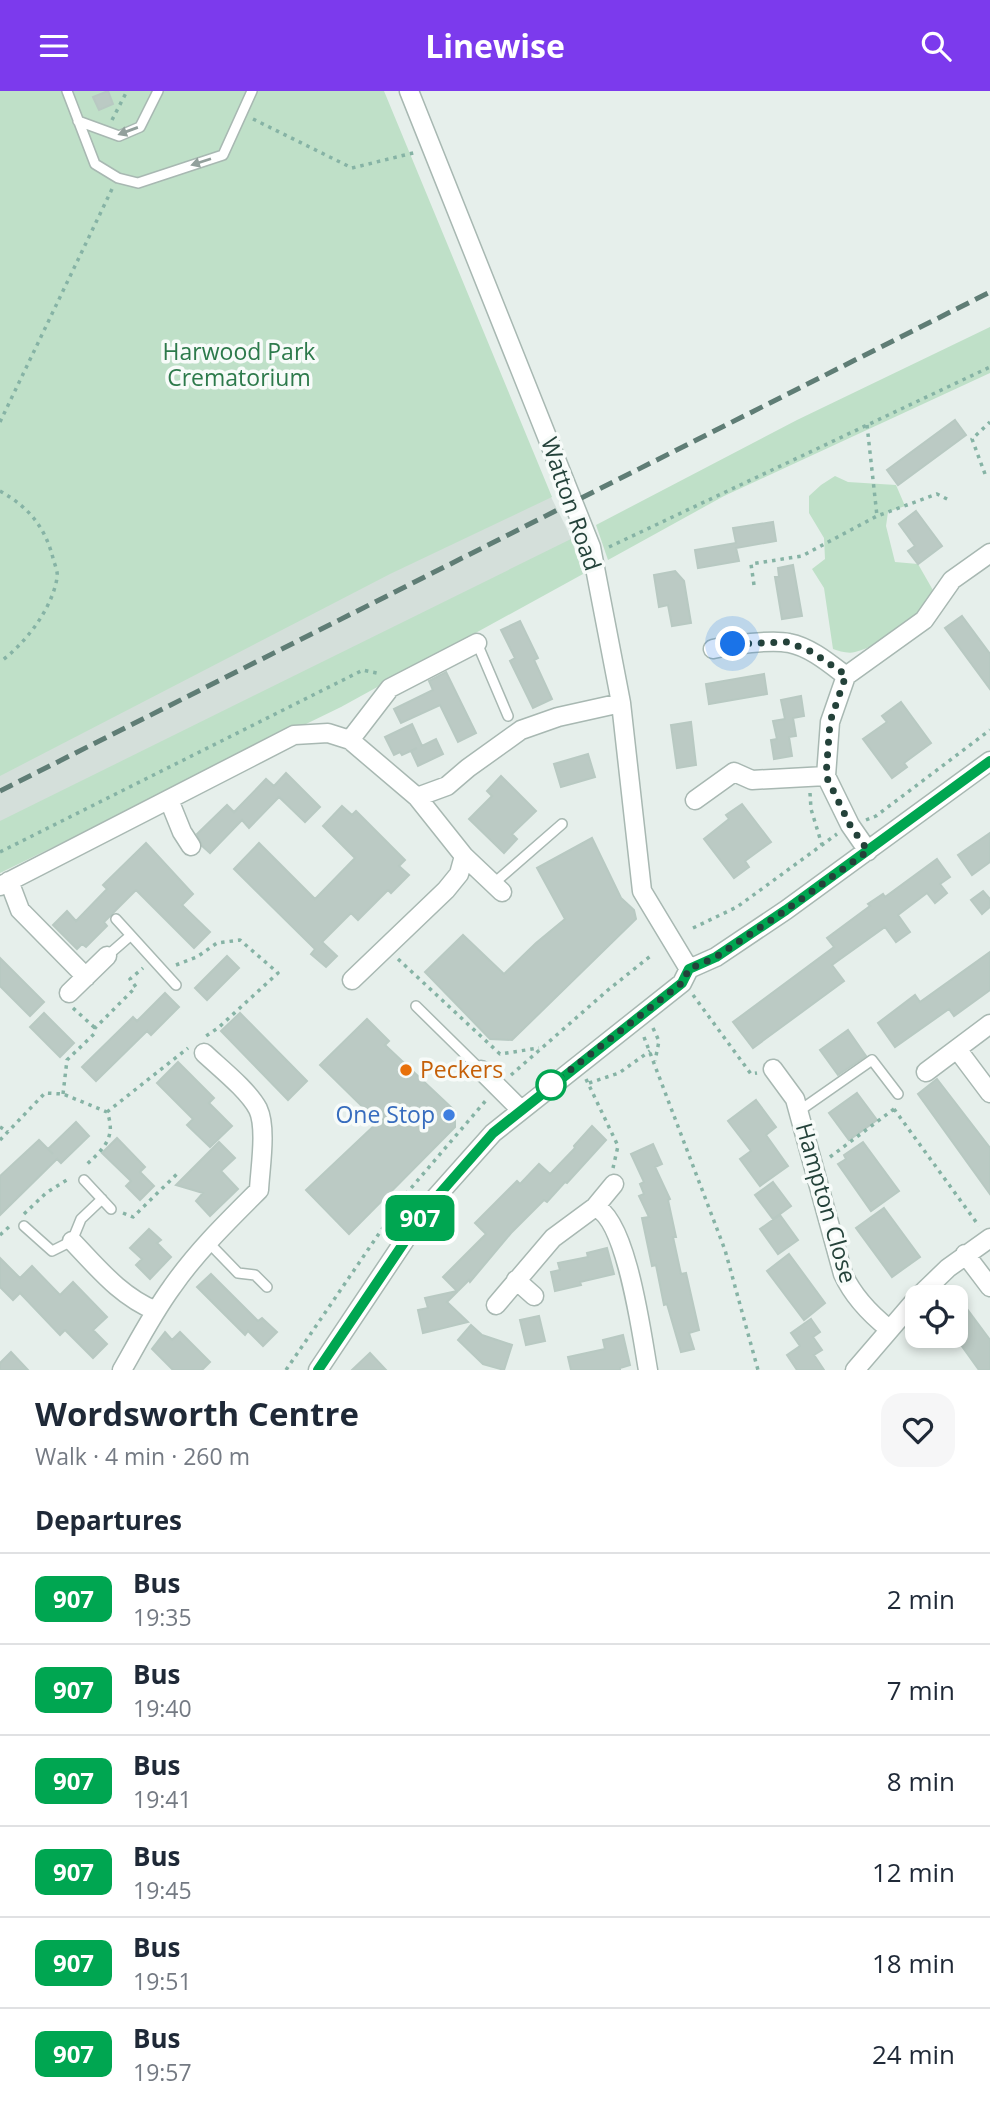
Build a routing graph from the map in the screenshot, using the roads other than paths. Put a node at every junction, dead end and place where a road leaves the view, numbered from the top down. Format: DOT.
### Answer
graph roads {
  1 [pos="67,91"];
  2 [pos="158,91"];
  3 [pos="252,91"];
  4 [pos="409,91"];
  5 [pos="78,121"];
  6 [pos="990,553"];
  7 [pos="477,643"];
  8 [pos="713,649"];
  9 [pos="846,675"];
  10 [pos="621,703"];
  11 [pos="508,716"];
  12 [pos="350,740"];
  13 [pos="990,761"];
  14 [pos="817,776"];
  15 [pos="418,797"];
  16 [pos="169,800"];
  17 [pos="695,800"];
  18 [pos="562,824"];
  19 [pos="191,846"];
  20 [pos="868,851"];
  21 [pos="464,856"];
  22 [pos="4,883"];
  23 [pos="498,888"];
  24 [pos="116,919"];
  25 [pos="131,936"];
  26 [pos="107,956"];
  27 [pos="685,976"];
  28 [pos="86,977"];
  29 [pos="352,981"];
  30 [pos="176,985"];
  31 [pos="69,993"];
  32 [pos="416,1006"];
  33 [pos="990,1024"];
  34 [pos="957,1049"];
  35 [pos="204,1053"];
  36 [pos="773,1069"];
  37 [pos="481,1070"];
  38 [pos="926,1072"];
  39 [pos="990,1093"];
  40 [pos="901,1098"];
  41 [pos="520,1109"];
  42 [pos="799,1111"];
  43 [pos="84,1180"];
  44 [pos="614,1184"];
  45 [pos="102,1199"];
  46 [pos="595,1207"];
  47 [pos="111,1209"];
  48 [pos="24,1226"];
  49 [pos="988,1239"];
  50 [pos="72,1241"];
  51 [pos="208,1242"];
  52 [pos="965,1254"];
  53 [pos="516,1280"];
  54 [pos="931,1285"];
  55 [pos="267,1287"];
  56 [pos="990,1287"];
  57 [pos="534,1296"];
  58 [pos="496,1305"];
  59 [pos="156,1311"];
  60 [pos="905,1311"];
  61 [pos="889,1329"];
  62 [pos="124,1369"];
  63 [pos="318,1370"];
  64 [pos="648,1370"];
  65 [pos="855,1370"];
  1 -- 5 [label="lane"];
  2 -- 5 [label="lane, one-way"];
  3 -- 5 [label="lane, one-way"];
  4 -- 10 [label="street, Watton Road"];
  6 -- 9 [label="street"];
  7 -- 11 [label="lane"];
  7 -- 12 [label="street"];
  8 -- 9 [label="street"];
  9 -- 14 [label="street"];
  10 -- 15 [label="street"];
  10 -- 27 [label="street, Watton Road"];
  12 -- 15 [label="street"];
  12 -- 16 [label="street"];
  13 -- 20 [label="street"];
  14 -- 17 [label="street"];
  14 -- 20 [label="street"];
  15 -- 21 [label="street"];
  16 -- 19 [label="street"];
  16 -- 22 [label="street"];
  18 -- 23 [label="lane"];
  20 -- 27 [label="street"];
  21 -- 23 [label="street"];
  21 -- 29 [label="street"];
  22 -- 28 [label="street"];
  24 -- 25 [label="lane"];
  25 -- 26 [label="lane"];
  25 -- 30 [label="lane"];
  26 -- 28 [label="street"];
  27 -- 41 [label="street"];
  28 -- 31 [label="street"];
  32 -- 37 [label="lane"];
  33 -- 34 [label="street"];
  34 -- 38 [label="street"];
  34 -- 39 [label="street"];
  35 -- 51 [label="street"];
  36 -- 42 [label="street, Hampton Close"];
  37 -- 41 [label="street"];
  40 -- 42 [label="lane"];
  41 -- 63 [label="street"];
  42 -- 61 [label="street, Hampton Close"];
  43 -- 45 [label="lane"];
  44 -- 46 [label="street"];
  45 -- 47 [label="lane"];
  45 -- 50 [label="lane"];
  46 -- 53 [label="street"];
  46 -- 64 [label="street"];
  48 -- 50 [label="lane"];
  49 -- 52 [label="street"];
  50 -- 59 [label="street"];
  51 -- 55 [label="lane"];
  51 -- 59 [label="street"];
  52 -- 54 [label="street"];
  52 -- 56 [label="street"];
  53 -- 57 [label="street"];
  53 -- 58 [label="street"];
  59 -- 62 [label="street"];
  60 -- 61 [label="street"];
  61 -- 65 [label="street"];
}
